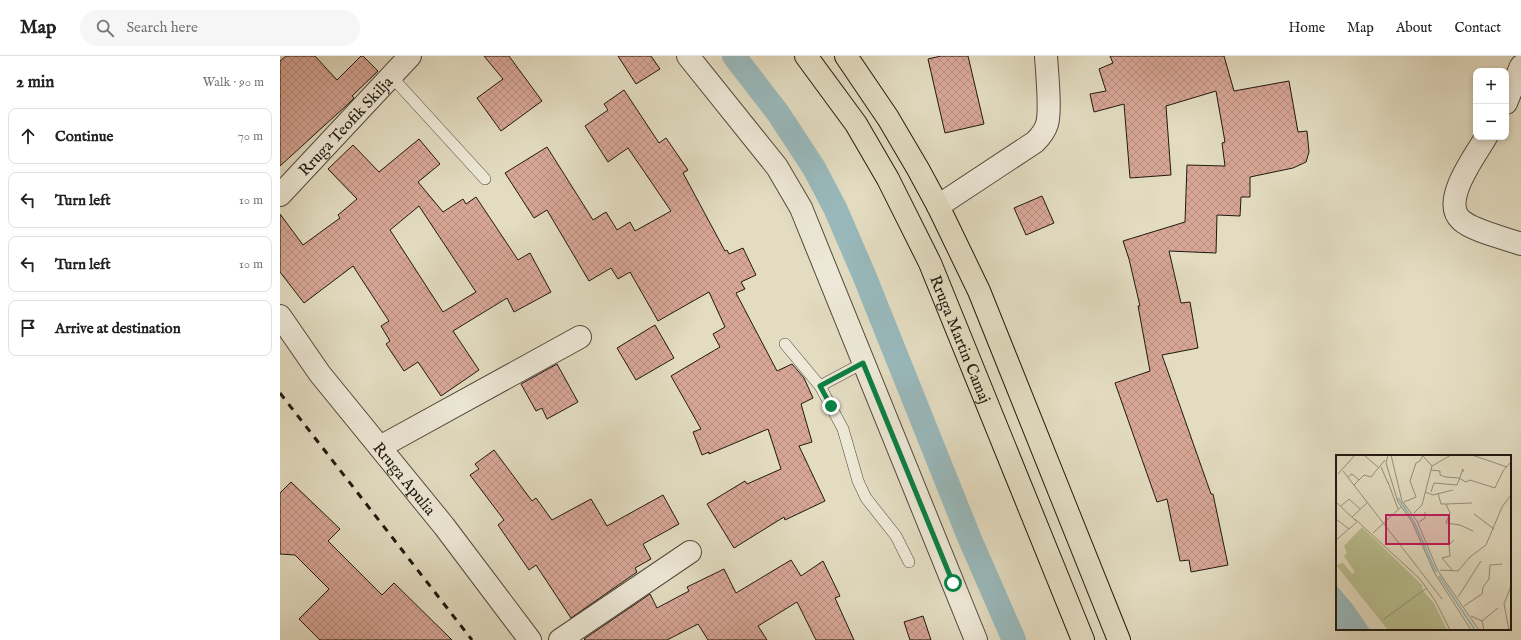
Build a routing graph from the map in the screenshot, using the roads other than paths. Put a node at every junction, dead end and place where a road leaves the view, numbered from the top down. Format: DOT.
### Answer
graph roads {
  1 [pos="410,56"];
  2 [pos="688,56"];
  3 [pos="806,56"];
  4 [pos="846,56"];
  5 [pos="1046,56"];
  6 [pos="1521,66"];
  7 [pos="391,76"];
  8 [pos="1509,96"];
  9 [pos="1509,105"];
  10 [pos="1521,110"];
  11 [pos="1484,140"];
  12 [pos="485,179"];
  13 [pos="280,195"];
  14 [pos="938,206"];
  15 [pos="1521,244"];
  16 [pos="280,316"];
  17 [pos="580,337"];
  18 [pos="785,344"];
  19 [pos="863,363"];
  20 [pos="820,386"];
  21 [pos="380,447"];
  22 [pos="690,552"];
  23 [pos="909,562"];
  24 [pos="530,640"];
  25 [pos="560,640"];
  26 [pos="976,640"];
  27 [pos="1083,640"];
  28 [pos="1119,640"];
  1 -- 7 [label="street, Rruga Teofik Skilja"];
  2 -- 19 [label="street"];
  3 -- 27 [label="highway, Rruga Martin Camaj"];
  4 -- 14 [label="highway, Rruga Martin Camaj"];
  5 -- 14 [label="street"];
  6 -- 8 [label="street"];
  7 -- 12 [label="lane"];
  7 -- 13 [label="street, Rruga Teofik Skilja"];
  9 -- 10 [label="street"];
  11 -- 15 [label="street"];
  14 -- 28 [label="highway, Rruga Martin Camaj"];
  16 -- 21 [label="street, Rruga Apulia"];
  17 -- 21 [label="street"];
  18 -- 20 [label="lane"];
  19 -- 20 [label="lane"];
  19 -- 26 [label="street"];
  20 -- 23 [label="lane"];
  21 -- 24 [label="street, Rruga Apulia"];
  22 -- 25 [label="street"];
}
